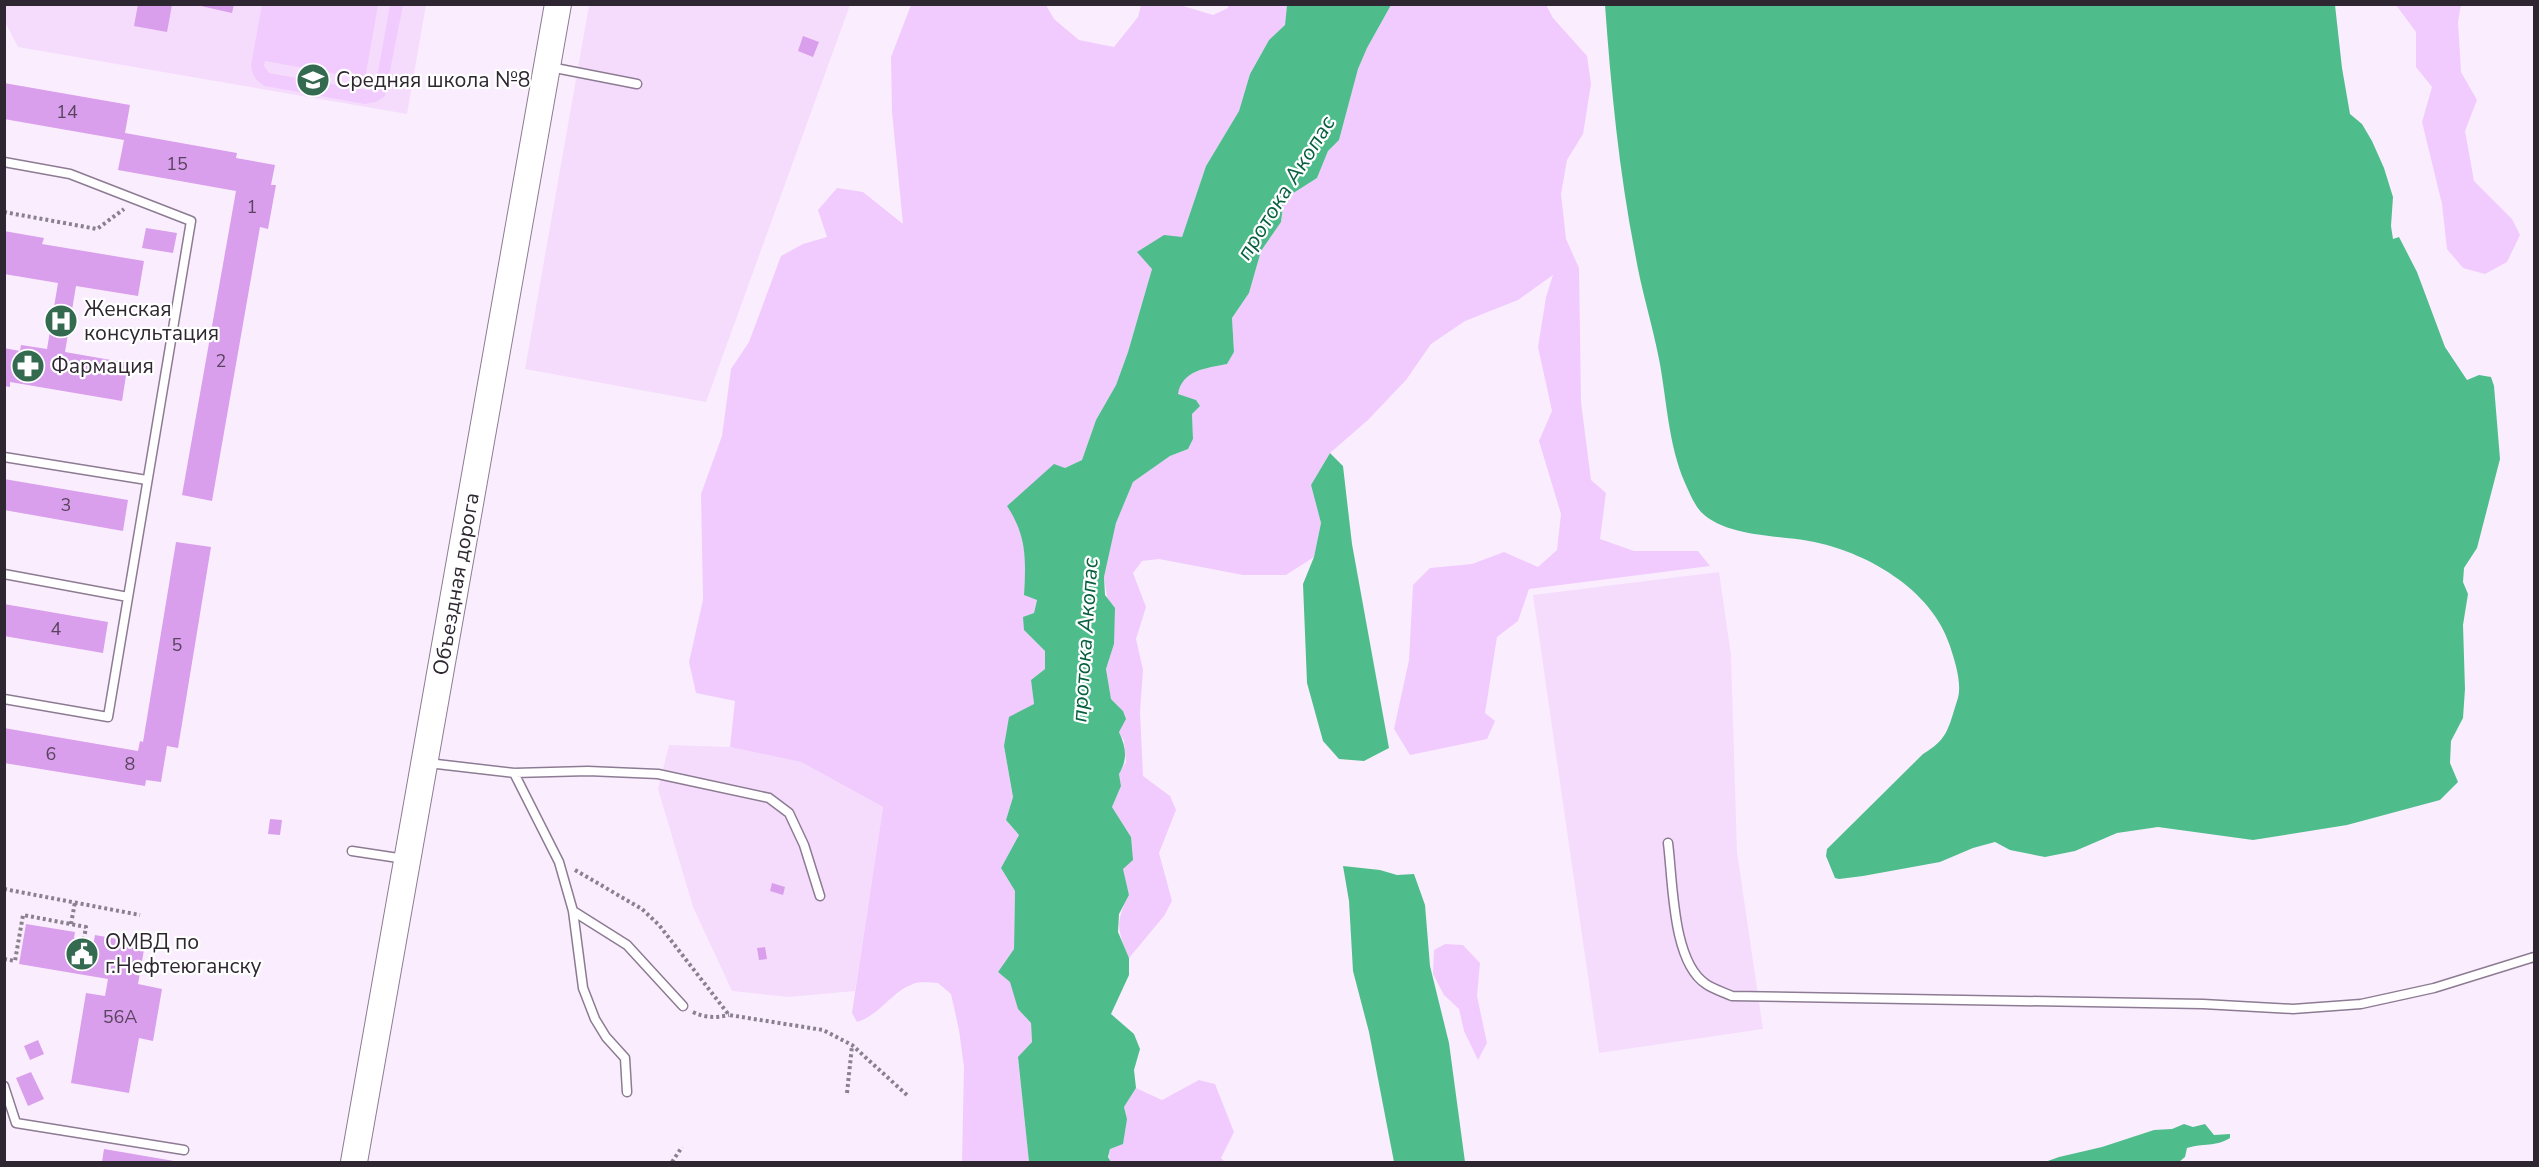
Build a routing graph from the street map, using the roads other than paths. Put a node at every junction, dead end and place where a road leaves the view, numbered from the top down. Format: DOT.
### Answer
graph roads {
  1 [pos="558,4"];
  2 [pos="547,66"];
  3 [pos="637,84"];
  4 [pos="4,162"];
  5 [pos="4,456"];
  6 [pos="147,480"];
  7 [pos="4,574"];
  8 [pos="128,597"];
  9 [pos="4,699"];
  10 [pos="424,762"];
  11 [pos="514,773"];
  12 [pos="1668,843"];
  13 [pos="352,851"];
  14 [pos="407,859"];
  15 [pos="820,896"];
  16 [pos="573,911"];
  17 [pos="2535,957"];
  18 [pos="682,1006"];
  19 [pos="4,1086"];
  20 [pos="627,1092"];
  21 [pos="184,1150"];
  22 [pos="354,1162"];
  1 -- 2 [label="main road, Объездная дорога"];
  2 -- 3 [label="lane"];
  2 -- 10 [label="main road, Объездная дорога"];
  4 -- 6 [label="lane"];
  5 -- 6 [label="lane"];
  6 -- 8 [label="lane"];
  7 -- 8 [label="lane"];
  8 -- 9 [label="lane"];
  10 -- 11 [label="lane"];
  10 -- 14 [label="main road, Объездная дорога"];
  11 -- 15 [label="lane"];
  11 -- 16 [label="lane"];
  12 -- 17 [label="lane"];
  13 -- 14 [label="lane"];
  14 -- 22 [label="main road, Объездная дорога"];
  16 -- 18 [label="lane"];
  16 -- 20 [label="lane"];
  19 -- 21 [label="lane"];
}
